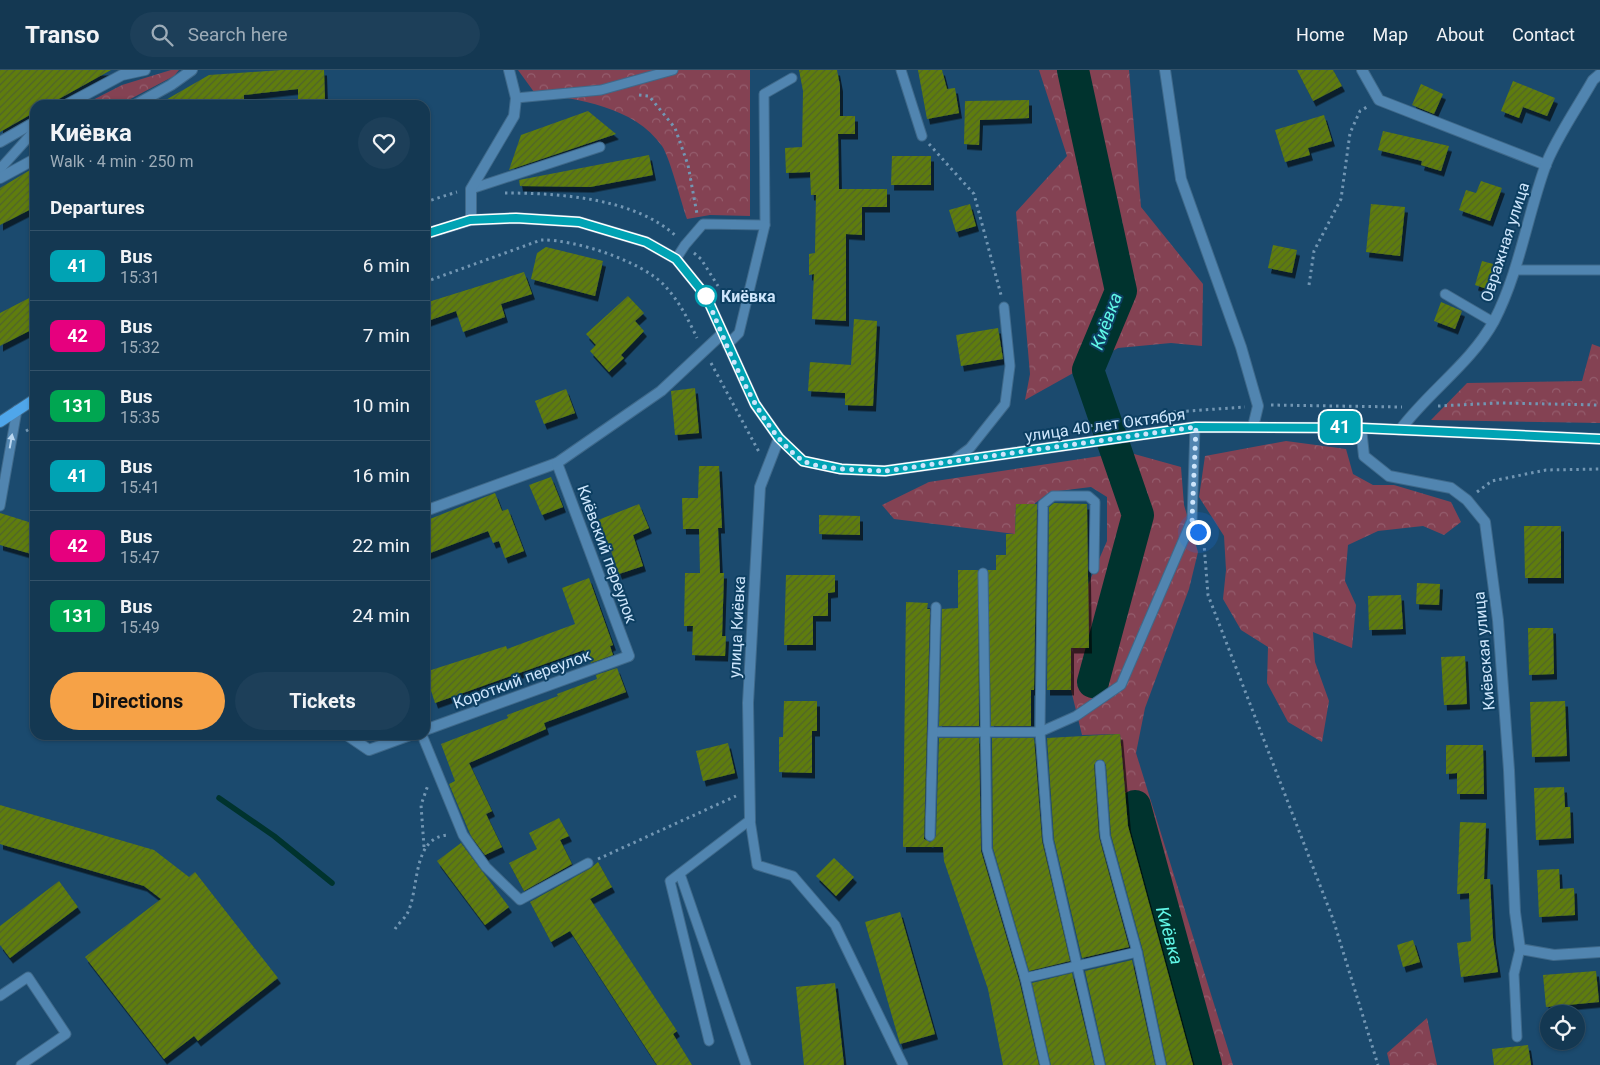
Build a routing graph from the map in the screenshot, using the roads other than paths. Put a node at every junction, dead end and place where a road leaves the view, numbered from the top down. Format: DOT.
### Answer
graph roads {
  1 [pos="145,70"];
  2 [pos="192,70"];
  3 [pos="509,70"];
  4 [pos="673,70"];
  5 [pos="901,70"];
  6 [pos="1165,70"];
  7 [pos="1362,70"];
  8 [pos="1600,74"];
  9 [pos="792,78"];
  10 [pos="516,98"];
  11 [pos="75,100"];
  12 [pos="144,100"];
  13 [pos="30,125"];
  14 [pos="30,136"];
  15 [pos="922,136"];
  16 [pos="0,142"];
  17 [pos="600,147"];
  18 [pos="30,162"];
  19 [pos="1546,165"];
  20 [pos="0,169"];
  21 [pos="0,178"];
  22 [pos="471,189"];
  23 [pos="470,220"];
  24 [pos="765,225"];
  25 [pos="430,232"];
  26 [pos="676,259"];
  27 [pos="1514,270"];
  28 [pos="1600,270"];
  29 [pos="1445,294"];
  30 [pos="1004,307"];
  31 [pos="1493,322"];
  32 [pos="723,333"];
  33 [pos="728,345"];
  34 [pos="30,401"];
  35 [pos="17,410"];
  36 [pos="0,416"];
  37 [pos="0,422"];
  38 [pos="1196,427"];
  39 [pos="1253,427"];
  40 [pos="1361,428"];
  41 [pos="1400,430"];
  42 [pos="779,438"];
  43 [pos="1600,439"];
  44 [pos="557,462"];
  45 [pos="948,463"];
  46 [pos="0,506"];
  47 [pos="430,509"];
  48 [pos="1094,569"];
  49 [pos="984,573"];
  50 [pos="936,607"];
  51 [pos="629,656"];
  52 [pos="430,728"];
  53 [pos="934,732"];
  54 [pos="1040,732"];
  55 [pos="986,734"];
  56 [pos="354,740"];
  57 [pos="396,740"];
  58 [pos="424,740"];
  59 [pos="1100,765"];
  60 [pos="750,820"];
  61 [pos="930,836"];
  62 [pos="588,863"];
  63 [pos="680,874"];
  64 [pos="1520,949"];
  65 [pos="1137,952"];
  66 [pos="1600,952"];
  67 [pos="1077,966"];
  68 [pos="1025,978"];
  69 [pos="0,996"];
  70 [pos="1517,1037"];
  71 [pos="709,1042"];
  72 [pos="21,1065"];
  73 [pos="746,1065"];
  74 [pos="903,1065"];
  75 [pos="1045,1065"];
  76 [pos="1100,1065"];
  77 [pos="1161,1065"];
  1 -- 11 [label="street"];
  2 -- 12 [label="street"];
  3 -- 10 [label="street"];
  4 -- 10 [label="lane"];
  5 -- 15 [label="lane"];
  6 -- 39 [label="street"];
  7 -- 19 [label="street"];
  8 -- 19 [label="street, Овражная улица"];
  9 -- 24 [label="lane"];
  10 -- 22 [label="street"];
  13 -- 16 [label="street"];
  14 -- 20 [label="lane"];
  17 -- 22 [label="lane"];
  18 -- 21 [label="street"];
  19 -- 27 [label="street, Овражная улица"];
  22 -- 23 [label="street"];
  23 -- 25 [label="main road"];
  23 -- 26 [label="main road"];
  24 -- 26 [label="lane"];
  24 -- 33 [label="lane"];
  26 -- 32 [label="main road"];
  27 -- 28 [label="lane"];
  27 -- 31 [label="street, Овражная улица"];
  29 -- 31 [label="lane"];
  30 -- 45 [label="lane"];
  31 -- 41 [label="street, Овражная улица"];
  32 -- 33 [label="main road"];
  32 -- 44 [label="street"];
  33 -- 42 [label="main road"];
  34 -- 35 [label="main road"];
  35 -- 36 [label="main road"];
  35 -- 37 [label="main road"];
  46 -- 35 [label="lane, one-way"];
  38 -- 39 [label="main road, улица 40 лет Октября"];
  38 -- 45 [label="main road, улица 40 лет Октября"];
  38 -- 54 [label="lane"];
  39 -- 40 [label="main road, улица 40 лет Октября"];
  40 -- 41 [label="main road, улица 40 лет Октября"];
  40 -- 64 [label="street, Киёвская улица"];
  41 -- 43 [label="main road, улица 40 лет Октября"];
  42 -- 45 [label="main road, улица 40 лет Октября"];
  42 -- 60 [label="street, улица Киёвка"];
  44 -- 47 [label="street"];
  44 -- 51 [label="street, Киёвский переулок"];
  48 -- 54 [label="lane"];
  49 -- 55 [label="lane"];
  50 -- 53 [label="lane"];
  51 -- 52 [label="street, Короткий переулок"];
  53 -- 55 [label="lane"];
  53 -- 61 [label="lane"];
  54 -- 55 [label="lane"];
  54 -- 67 [label="lane"];
  55 -- 68 [label="lane"];
  56 -- 57 [label="street"];
  58 -- 62 [label="lane"];
  59 -- 65 [label="lane"];
  60 -- 63 [label="lane"];
  60 -- 74 [label="lane"];
  63 -- 71 [label="lane"];
  63 -- 73 [label="lane"];
  64 -- 66 [label="street"];
  64 -- 70 [label="lane"];
  65 -- 67 [label="lane"];
  65 -- 77 [label="lane"];
  67 -- 68 [label="lane"];
  67 -- 76 [label="lane"];
  68 -- 75 [label="lane"];
  69 -- 72 [label="lane"];
}
